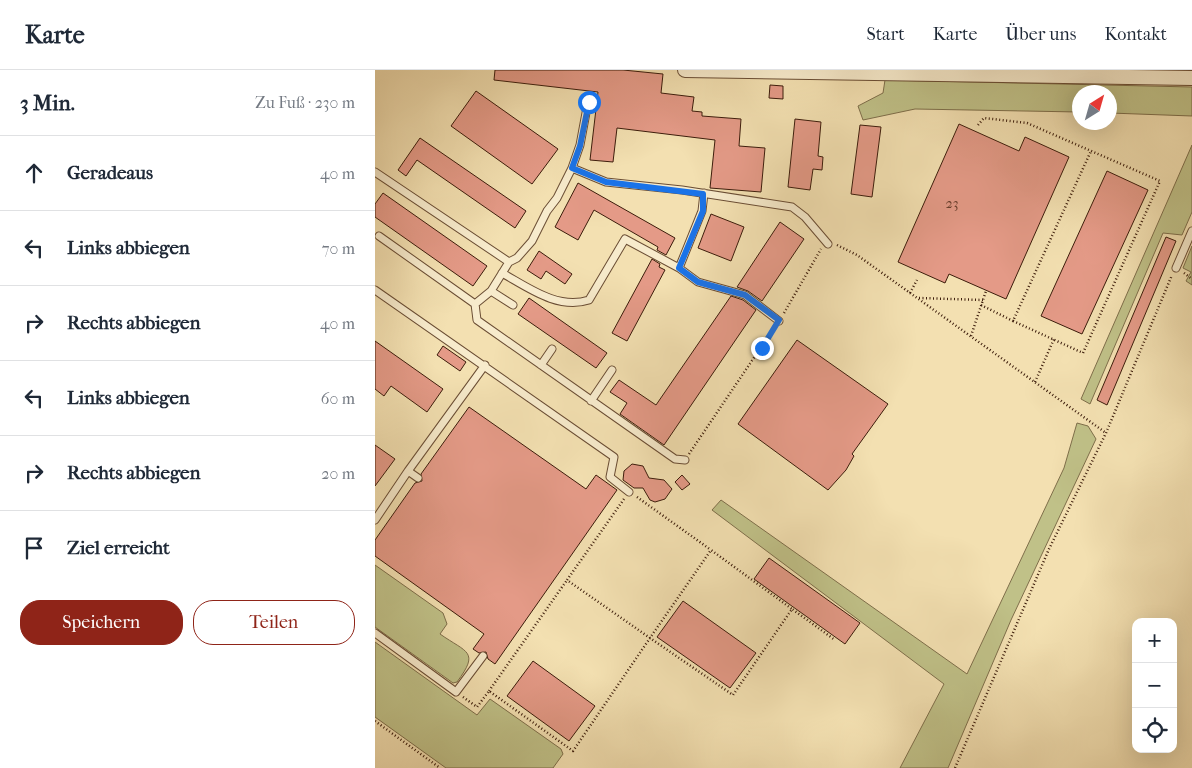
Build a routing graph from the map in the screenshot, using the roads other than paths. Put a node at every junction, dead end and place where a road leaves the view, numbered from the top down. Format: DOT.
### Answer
graph roads {
  1 [pos="685,70"];
  2 [pos="955,72"];
  3 [pos="1045,73"];
  4 [pos="1130,73"];
  5 [pos="1192,78"];
  6 [pos="589,102"];
  7 [pos="572,168"];
  8 [pos="375,172"];
  9 [pos="703,194"];
  10 [pos="1192,231"];
  11 [pos="379,236"];
  12 [pos="828,244"];
  13 [pos="509,262"];
  14 [pos="679,268"];
  15 [pos="1176,268"];
  16 [pos="502,273"];
  17 [pos="375,290"];
  18 [pos="491,291"];
  19 [pos="475,304"];
  20 [pos="513,304"];
  21 [pos="779,320"];
  22 [pos="552,349"];
  23 [pos="485,365"];
  24 [pos="541,365"];
  25 [pos="612,370"];
  26 [pos="591,400"];
  27 [pos="685,460"];
  28 [pos="408,471"];
  29 [pos="418,478"];
  30 [pos="629,492"];
  31 [pos="375,520"];
  32 [pos="375,633"];
  33 [pos="483,656"];
  1 -- 2 [label="street"];
  2 -- 3 [label="street"];
  3 -- 4 [label="street"];
  4 -- 5 [label="street"];
  6 -- 7 [label="lane"];
  7 -- 9 [label="lane"];
  7 -- 13 [label="lane"];
  8 -- 13 [label="lane"];
  9 -- 12 [label="lane"];
  9 -- 14 [label="lane"];
  10 -- 15 [label="lane"];
  11 -- 19 [label="lane"];
  13 -- 16 [label="lane"];
  14 -- 16 [label="lane"];
  14 -- 21 [label="lane"];
  16 -- 18 [label="lane"];
  17 -- 23 [label="lane"];
  18 -- 19 [label="lane"];
  18 -- 20 [label="lane"];
  19 -- 24 [label="lane"];
  22 -- 24 [label="lane"];
  23 -- 28 [label="lane"];
  23 -- 30 [label="lane"];
  24 -- 26 [label="lane"];
  25 -- 26 [label="lane"];
  26 -- 27 [label="lane"];
  28 -- 29 [label="lane"];
  28 -- 31 [label="lane"];
  32 -- 33 [label="lane"];
}
